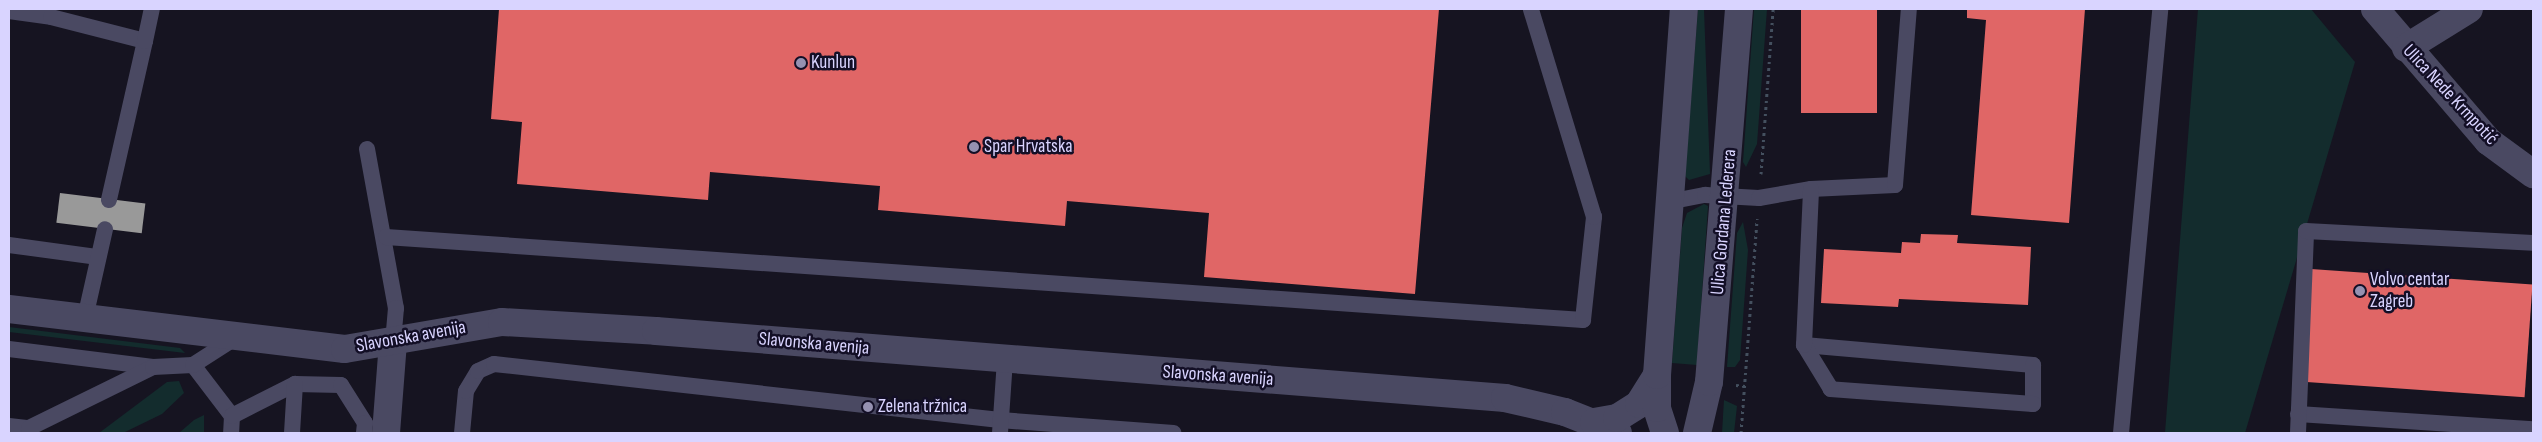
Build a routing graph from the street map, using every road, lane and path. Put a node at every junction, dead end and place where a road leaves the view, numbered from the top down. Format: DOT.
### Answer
graph roads {
  1 [pos="152,9"];
  2 [pos="1531,9"];
  3 [pos="1684,9"];
  4 [pos="1740,9"];
  5 [pos="1774,9"];
  6 [pos="1909,9"];
  7 [pos="2160,9"];
  8 [pos="2375,9"];
  9 [pos="2469,9"];
  10 [pos="9,11"];
  11 [pos="145,41"];
  12 [pos="2406,48"];
  13 [pos="367,149"];
  14 [pos="2533,174"];
  15 [pos="1761,177"];
  16 [pos="1811,189"];
  17 [pos="1727,196"];
  18 [pos="109,200"];
  19 [pos="1668,202"];
  20 [pos="1758,217"];
  21 [pos="105,229"];
  22 [pos="386,237"];
  23 [pos="2533,243"];
  24 [pos="9,245"];
  25 [pos="98,257"];
  26 [pos="9,309"];
  27 [pos="85,318"];
  28 [pos="235,338"];
  29 [pos="393,341"];
  30 [pos="1804,344"];
  31 [pos="9,349"];
  32 [pos="1005,359"];
  33 [pos="193,365"];
  34 [pos="153,367"];
  35 [pos="1657,375"];
  36 [pos="295,384"];
  37 [pos="2298,414"];
  38 [pos="232,416"];
  39 [pos="9,426"];
  40 [pos="1000,426"];
  41 [pos="1606,428"];
  42 [pos="2533,429"];
  43 [pos="231,433"];
  44 [pos="292,433"];
  45 [pos="364,433"];
  46 [pos="386,433"];
  47 [pos="462,433"];
  48 [pos="1174,433"];
  49 [pos="1665,433"];
  50 [pos="1697,433"];
  51 [pos="1741,433"];
  52 [pos="2121,433"];
  53 [pos="2298,433"];
  1 -- 11 [label="lane"];
  2 -- 22 [label="lane"];
  3 -- 19 [label="street"];
  4 -- 17 [label="street, Ulica Gordana Lederera"];
  5 -- 15 [label="path"];
  6 -- 16 [label="lane"];
  7 -- 52 [label="lane"];
  8 -- 12 [label="street, Ulica Nede Krmpotić"];
  9 -- 12 [label="street"];
  10 -- 11 [label="lane"];
  11 -- 18 [label="lane"];
  12 -- 14 [label="street, Ulica Nede Krmpotić"];
  13 -- 22 [label="lane"];
  16 -- 17 [label="lane"];
  16 -- 30 [label="lane"];
  17 -- 19 [label="lane"];
  17 -- 50 [label="street, Ulica Gordana Lederera"];
  19 -- 35 [label="street"];
  20 -- 51 [label="path"];
  21 -- 25 [label="lane"];
  22 -- 29 [label="lane"];
  23 -- 37 [label="lane"];
  24 -- 25 [label="lane"];
  25 -- 27 [label="lane"];
  26 -- 27 [label="street, Slavonska avenija"];
  27 -- 28 [label="street, Slavonska avenija"];
  28 -- 29 [label="street, Slavonska avenija"];
  28 -- 33 [label="lane"];
  29 -- 32 [label="street, Slavonska avenija"];
  29 -- 46 [label="street"];
  30 -- 30 [label="lane"];
  31 -- 34 [label="lane"];
  32 -- 40 [label="lane"];
  32 -- 41 [label="street, Slavonska avenija"];
  33 -- 34 [label="lane"];
  33 -- 38 [label="lane"];
  34 -- 39 [label="lane"];
  35 -- 41 [label="street"];
  35 -- 49 [label="street"];
  36 -- 38 [label="lane"];
  36 -- 44 [label="lane"];
  36 -- 45 [label="lane"];
  37 -- 42 [label="lane"];
  37 -- 53 [label="lane"];
  38 -- 43 [label="lane"];
  40 -- 47 [label="lane"];
  40 -- 48 [label="lane"];
}
